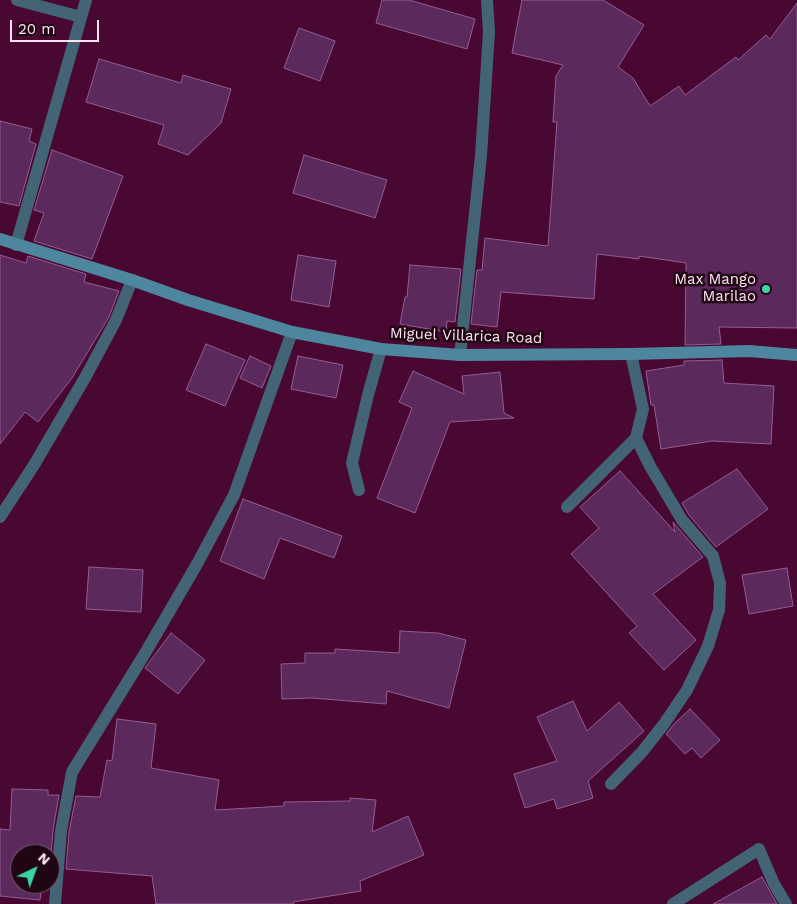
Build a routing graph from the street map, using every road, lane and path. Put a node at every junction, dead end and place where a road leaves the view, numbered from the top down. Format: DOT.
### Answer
graph roads {
  1 [pos="17,0"];
  2 [pos="86,0"];
  3 [pos="487,0"];
  4 [pos="81,17"];
  5 [pos="0,239"];
  6 [pos="16,245"];
  7 [pos="132,280"];
  8 [pos="292,332"];
  9 [pos="380,349"];
  10 [pos="631,354"];
  11 [pos="460,355"];
  12 [pos="797,355"];
  13 [pos="636,438"];
  14 [pos="359,490"];
  15 [pos="567,507"];
  16 [pos="0,517"];
  17 [pos="611,784"];
  18 [pos="677,903"];
  19 [pos="56,904"];
  20 [pos="786,904"];
  1 -- 4 [label="street"];
  2 -- 4 [label="street"];
  3 -- 11 [label="street"];
  4 -- 6 [label="street"];
  5 -- 6 [label="main road, Miguel Villarica Road"];
  6 -- 7 [label="main road, Miguel Villarica Road"];
  7 -- 8 [label="main road, Miguel Villarica Road"];
  7 -- 16 [label="street"];
  8 -- 9 [label="main road, Miguel Villarica Road"];
  8 -- 19 [label="street"];
  9 -- 11 [label="main road, Miguel Villarica Road"];
  9 -- 14 [label="street"];
  10 -- 11 [label="main road, Miguel Villarica Road"];
  10 -- 12 [label="main road, Miguel Villarica Road"];
  10 -- 13 [label="street"];
  13 -- 15 [label="street"];
  13 -- 17 [label="street"];
  18 -- 20 [label="street"];
}
